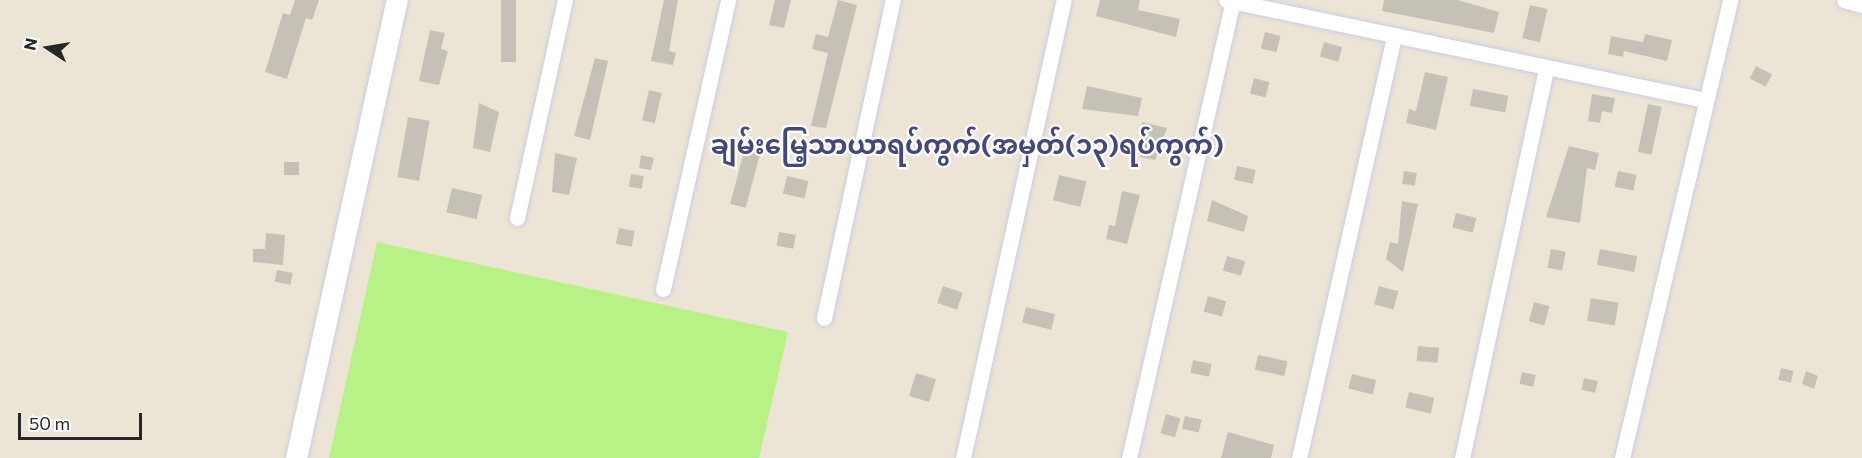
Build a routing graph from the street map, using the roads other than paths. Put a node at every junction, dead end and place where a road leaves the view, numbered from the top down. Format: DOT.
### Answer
graph roads {
  1 [pos="397,0"];
  2 [pos="565,0"];
  3 [pos="728,0"];
  4 [pos="893,0"];
  5 [pos="1064,0"];
  6 [pos="1230,0"];
  7 [pos="1730,0"];
  8 [pos="1844,0"];
  9 [pos="1862,4"];
  10 [pos="1394,36"];
  11 [pos="1546,68"];
  12 [pos="1703,100"];
  13 [pos="517,218"];
  14 [pos="663,289"];
  15 [pos="824,318"];
  16 [pos="296,458"];
  17 [pos="963,458"];
  18 [pos="1129,458"];
  19 [pos="1299,458"];
  20 [pos="1462,458"];
  21 [pos="1622,458"];
  1 -- 16 [label="main road"];
  2 -- 13 [label="street"];
  3 -- 14 [label="street"];
  4 -- 15 [label="street"];
  5 -- 17 [label="street"];
  6 -- 10 [label="street"];
  6 -- 18 [label="street"];
  7 -- 12 [label="street"];
  8 -- 9 [label="street"];
  10 -- 11 [label="street"];
  10 -- 19 [label="street"];
  11 -- 12 [label="street"];
  11 -- 20 [label="street"];
  12 -- 21 [label="street"];
}
